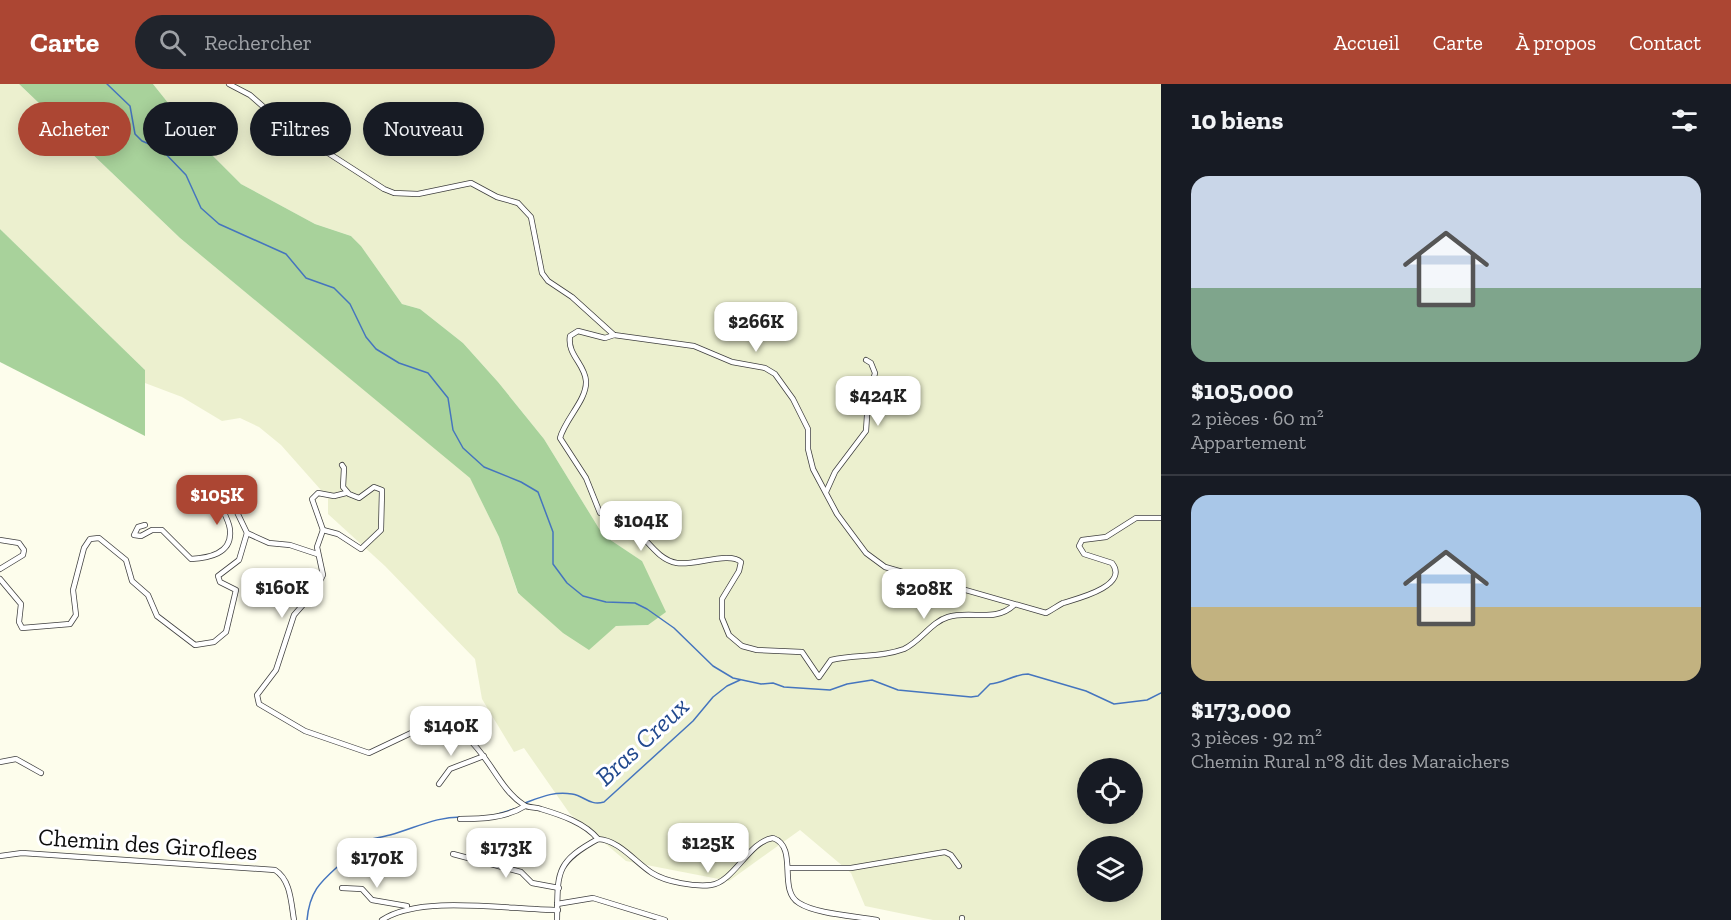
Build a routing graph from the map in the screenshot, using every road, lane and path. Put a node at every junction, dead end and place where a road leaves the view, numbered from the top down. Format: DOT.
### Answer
graph roads {
  1 [pos="229,84"];
  2 [pos="614,335"];
  3 [pos="866,360"];
  4 [pos="342,465"];
  5 [pos="826,492"];
  6 [pos="346,493"];
  7 [pos="1161,518"];
  8 [pos="145,525"];
  9 [pos="323,530"];
  10 [pos="247,532"];
  11 [pos="0,540"];
  12 [pos="317,554"];
  13 [pos="0,569"];
  14 [pos="0,579"];
  15 [pos="1014,605"];
  16 [pos="484,756"];
  17 [pos="0,762"];
  18 [pos="41,773"];
  19 [pos="439,784"];
  20 [pos="525,806"];
  21 [pos="460,819"];
  22 [pos="597,839"];
  23 [pos="453,854"];
  24 [pos="0,856"];
  25 [pos="959,866"];
  26 [pos="788,868"];
  27 [pos="342,888"];
  28 [pos="559,888"];
  29 [pos="413,907"];
  30 [pos="557,907"];
  31 [pos="294,920"];
  32 [pos="382,920"];
  33 [pos="557,920"];
  34 [pos="665,920"];
  35 [pos="877,920"];
  1 -- 2 [label="street"];
  2 -- 5 [label="street"];
  2 -- 15 [label="street"];
  3 -- 5 [label="street"];
  4 -- 6 [label="street"];
  5 -- 15 [label="street"];
  6 -- 9 [label="street"];
  6 -- 9 [label="street"];
  7 -- 15 [label="street"];
  8 -- 10 [label="street"];
  9 -- 12 [label="street"];
  10 -- 12 [label="street"];
  10 -- 14 [label="street"];
  11 -- 13 [label="street"];
  12 -- 16 [label="street"];
  16 -- 19 [label="street"];
  16 -- 20 [label="street"];
  17 -- 18 [label="street"];
  20 -- 21 [label="street"];
  20 -- 22 [label="street"];
  22 -- 26 [label="street"];
  22 -- 28 [label="street"];
  23 -- 28 [label="street"];
  24 -- 31 [label="street, Chemin des Giroflees"];
  25 -- 26 [label="street"];
  26 -- 35 [label="street"];
  27 -- 29 [label="street"];
  28 -- 30 [label="street"];
  29 -- 30 [label="street"];
  29 -- 32 [label="street"];
  30 -- 33 [label="street"];
  30 -- 34 [label="street"];
}
